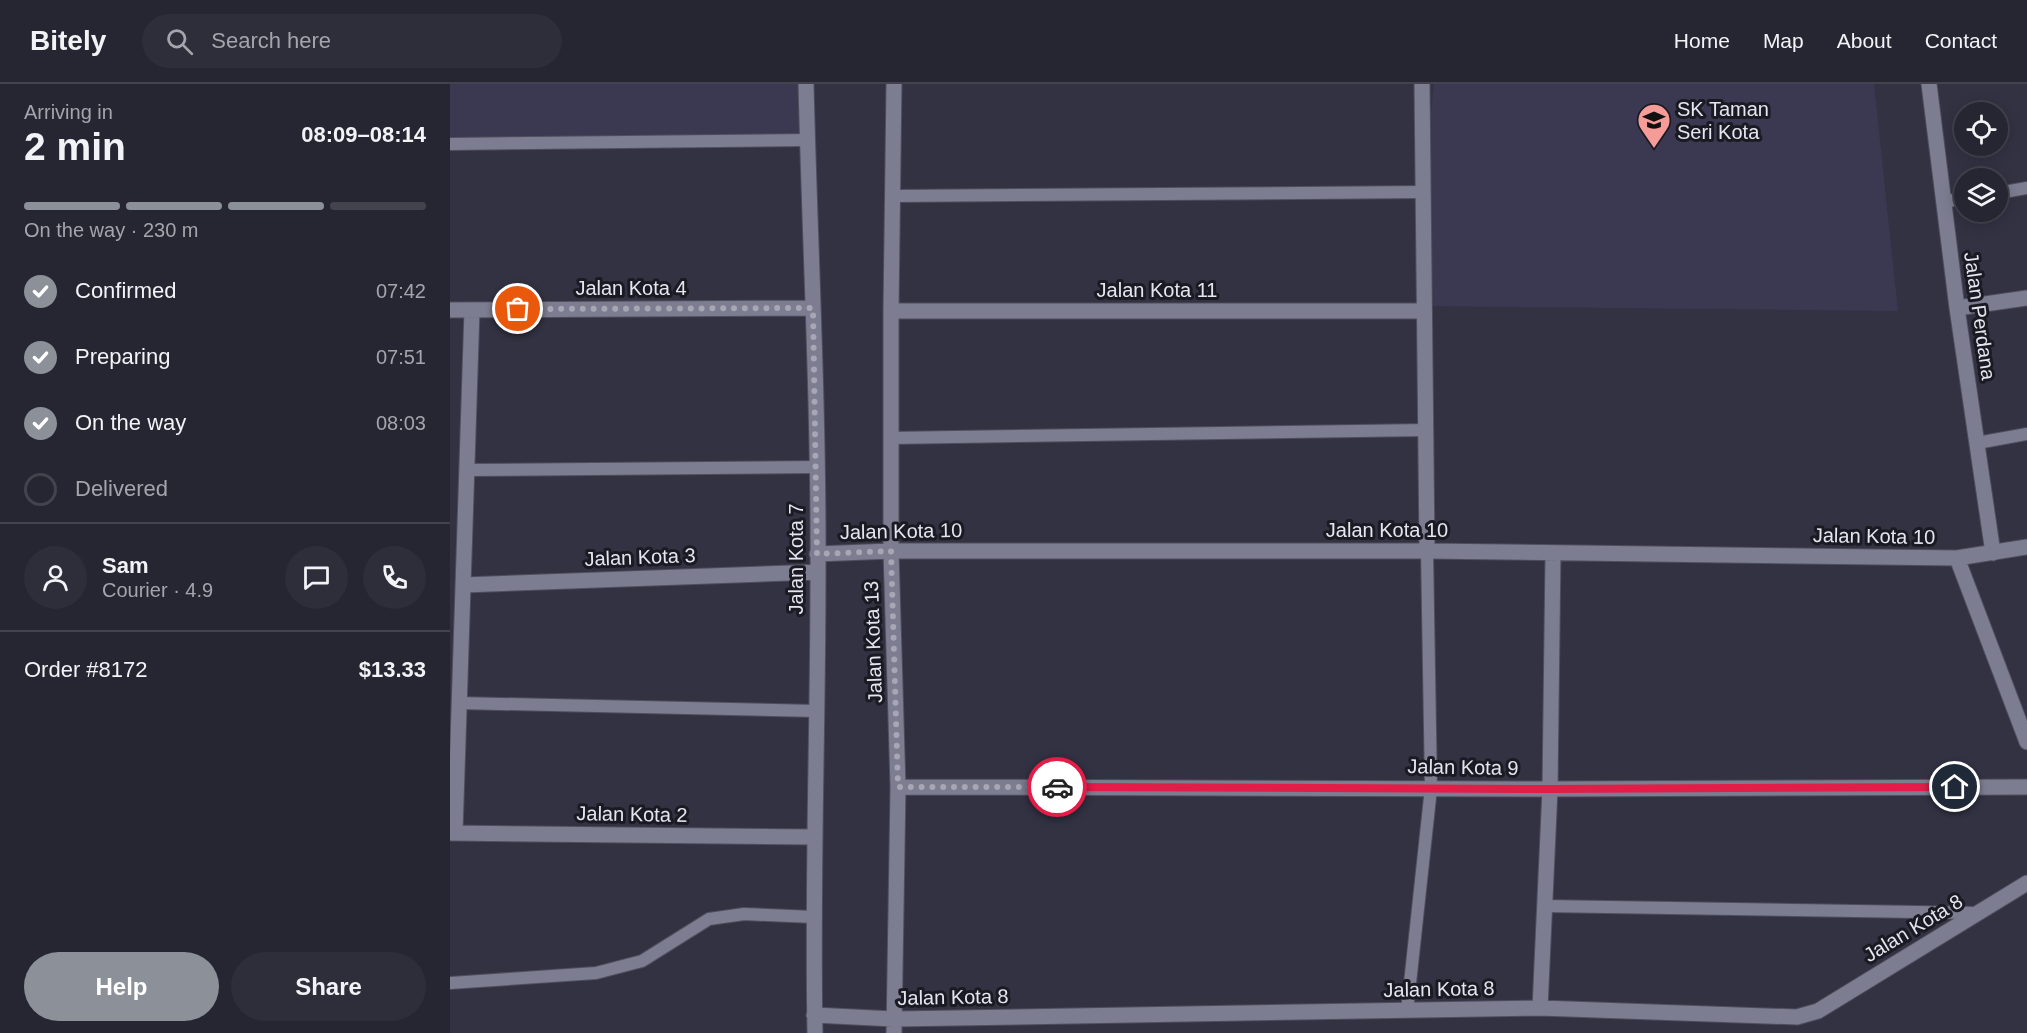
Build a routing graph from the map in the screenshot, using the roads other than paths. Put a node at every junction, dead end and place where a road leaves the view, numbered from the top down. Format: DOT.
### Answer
graph roads {
  1 [pos="806,84"];
  2 [pos="894,84"];
  3 [pos="1422,84"];
  4 [pos="1929,84"];
  5 [pos="807,140"];
  6 [pos="450,144"];
  7 [pos="2027,188"];
  8 [pos="2008,191"];
  9 [pos="1424,192"];
  10 [pos="892,196"];
  11 [pos="1954,200"];
  12 [pos="1943,202"];
  13 [pos="2027,298"];
  14 [pos="813,308"];
  15 [pos="1957,308"];
  16 [pos="450,310"];
  17 [pos="472,310"];
  18 [pos="891,311"];
  19 [pos="1424,311"];
  20 [pos="1426,430"];
  21 [pos="2027,434"];
  22 [pos="890,438"];
  23 [pos="1977,443"];
  24 [pos="817,467"];
  25 [pos="467,470"];
  26 [pos="2027,548"];
  27 [pos="891,551"];
  28 [pos="1427,551"];
  29 [pos="1553,553"];
  30 [pos="1993,553"];
  31 [pos="817,554"];
  32 [pos="1958,558"];
  33 [pos="818,572"];
  34 [pos="463,585"];
  35 [pos="459,703"];
  36 [pos="816,711"];
  37 [pos="2027,742"];
  38 [pos="898,787"];
  39 [pos="2027,787"];
  40 [pos="1431,788"];
  41 [pos="1550,789"];
  42 [pos="453,833"];
  43 [pos="814,837"];
  44 [pos="2027,883"];
  45 [pos="1544,906"];
  46 [pos="1979,913"];
  47 [pos="813,917"];
  48 [pos="450,983"];
  49 [pos="1540,1008"];
  50 [pos="1407,1011"];
  51 [pos="814,1015"];
  52 [pos="894,1026"];
  53 [pos="814,1033"];
  1 -- 5 [label="street, Jalan Kota 7"];
  2 -- 10 [label="street, Jalan Kota 13"];
  3 -- 9 [label="street"];
  4 -- 12 [label="street, Jalan Perdana"];
  5 -- 6 [label="lane"];
  5 -- 14 [label="street, Jalan Kota 7"];
  7 -- 8 [label="lane"];
  9 -- 10 [label="lane"];
  9 -- 19 [label="street"];
  10 -- 18 [label="street, Jalan Kota 13"];
  11 -- 12 [label="lane"];
  12 -- 15 [label="street, Jalan Perdana"];
  13 -- 15 [label="street"];
  14 -- 17 [label="street, Jalan Kota 4"];
  14 -- 24 [label="street, Jalan Kota 7"];
  15 -- 23 [label="street, Jalan Perdana"];
  16 -- 17 [label="street, Jalan Kota 4"];
  17 -- 25 [label="street"];
  18 -- 19 [label="street, Jalan Kota 11"];
  18 -- 22 [label="street, Jalan Kota 13"];
  19 -- 20 [label="street"];
  20 -- 22 [label="lane"];
  20 -- 28 [label="street"];
  21 -- 23 [label="lane"];
  22 -- 27 [label="street, Jalan Kota 13"];
  23 -- 30 [label="street, Jalan Perdana"];
  24 -- 25 [label="lane"];
  24 -- 31 [label="street, Jalan Kota 7"];
  25 -- 34 [label="street"];
  26 -- 30 [label="street, Jalan Kota 10"];
  27 -- 28 [label="street, Jalan Kota 10"];
  27 -- 31 [label="street, Jalan Kota 10"];
  27 -- 38 [label="street, Jalan Kota 13"];
  28 -- 29 [label="street, Jalan Kota 10"];
  28 -- 40 [label="lane"];
  29 -- 32 [label="street, Jalan Kota 10"];
  29 -- 41 [label="street"];
  30 -- 32 [label="street, Jalan Kota 10"];
  31 -- 33 [label="street, Jalan Kota 7"];
  32 -- 37 [label="street"];
  33 -- 34 [label="street, Jalan Kota 3"];
  33 -- 36 [label="street, Jalan Kota 7"];
  34 -- 35 [label="street"];
  35 -- 36 [label="lane"];
  35 -- 42 [label="street"];
  36 -- 43 [label="street, Jalan Kota 7"];
  38 -- 40 [label="street, Jalan Kota 9"];
  38 -- 52 [label="street, Jalan Kota 13"];
  39 -- 41 [label="street, Jalan Kota 9"];
  40 -- 41 [label="street, Jalan Kota 9"];
  40 -- 50 [label="lane"];
  41 -- 45 [label="street"];
  42 -- 43 [label="street, Jalan Kota 2"];
  43 -- 47 [label="street, Jalan Kota 7"];
  44 -- 46 [label="street, Jalan Kota 8"];
  45 -- 46 [label="lane"];
  45 -- 49 [label="street"];
  46 -- 49 [label="street, Jalan Kota 8"];
  47 -- 48 [label="lane"];
  47 -- 51 [label="street, Jalan Kota 7"];
  49 -- 50 [label="street, Jalan Kota 8"];
  50 -- 52 [label="street, Jalan Kota 8"];
  51 -- 52 [label="street, Jalan Kota 8"];
  51 -- 53 [label="street, Jalan Kota 7"];
}
